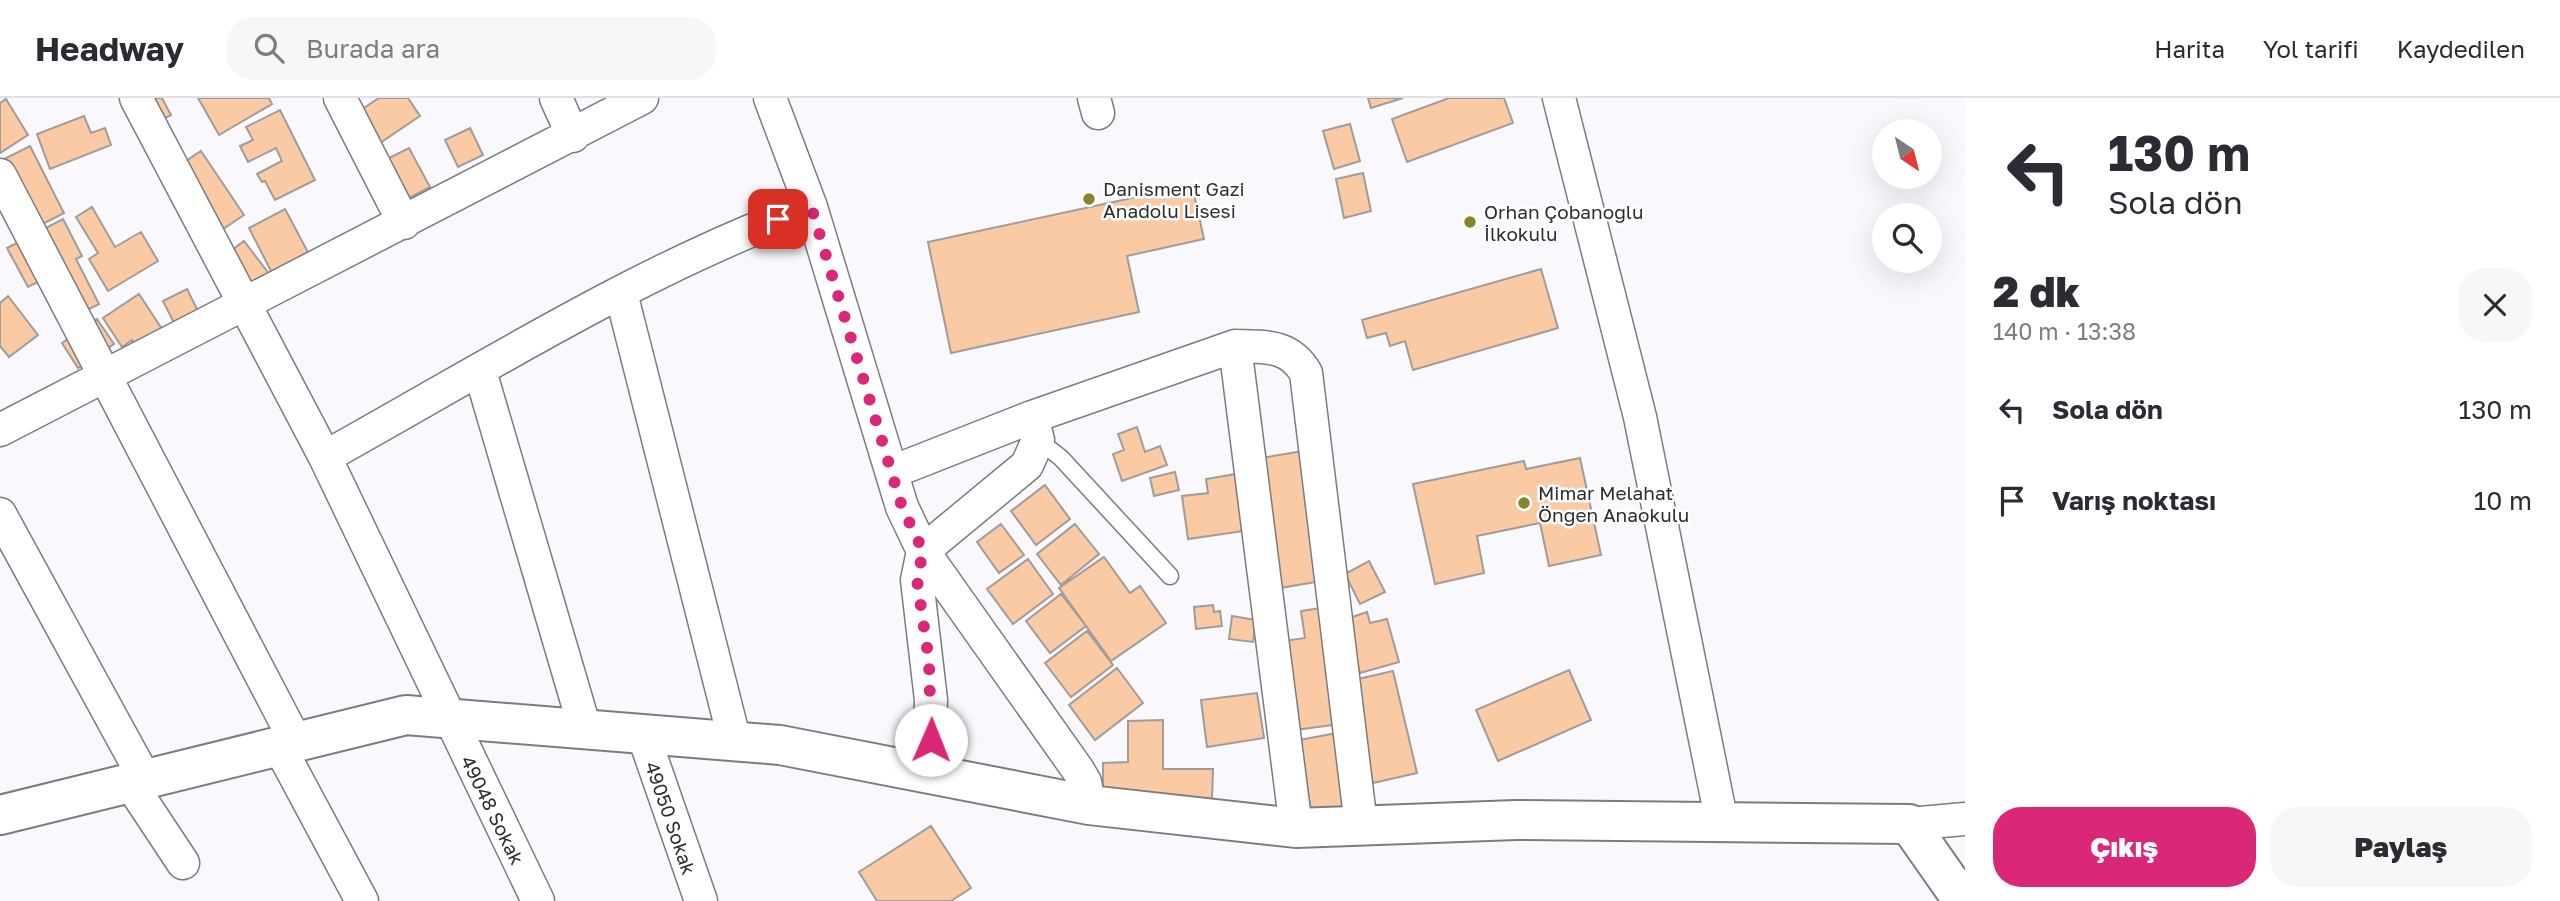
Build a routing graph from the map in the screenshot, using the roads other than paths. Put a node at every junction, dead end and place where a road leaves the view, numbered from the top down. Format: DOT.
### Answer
graph roads {
  1 [pos="136,98"];
  2 [pos="340,98"];
  3 [pos="556,98"];
  4 [pos="642,98"];
  5 [pos="770,98"];
  6 [pos="1559,98"];
  7 [pos="573,136"];
  8 [pos="0,175"];
  9 [pos="811,206"];
  10 [pos="404,223"];
  11 [pos="621,293"];
  12 [pos="247,303"];
  13 [pos="1235,346"];
  14 [pos="480,371"];
  15 [pos="107,374"];
  16 [pos="1035,429"];
  17 [pos="0,430"];
  18 [pos="326,457"];
  19 [pos="892,472"];
  20 [pos="0,514"];
  21 [pos="923,551"];
  22 [pos="1170,576"];
  23 [pos="448,718"];
  24 [pos="585,729"];
  25 [pos="643,734"];
  26 [pos="735,742"];
  27 [pos="288,744"];
  28 [pos="928,774"];
  29 [pos="137,781"];
  30 [pos="1089,805"];
  31 [pos="0,814"];
  32 [pos="1965,819"];
  33 [pos="1722,823"];
  34 [pos="1909,824"];
  35 [pos="1361,825"];
  36 [pos="1297,828"];
  37 [pos="183,863"];
  38 [pos="362,901"];
  39 [pos="538,901"];
  40 [pos="701,901"];
  41 [pos="1963,901"];
  1 -- 12 [label="street, 49048 Sokak"];
  2 -- 10 [label="street"];
  3 -- 7 [label="street"];
  4 -- 7 [label="street"];
  5 -- 9 [label="street"];
  6 -- 33 [label="street"];
  7 -- 10 [label="street"];
  8 -- 15 [label="street"];
  9 -- 11 [label="street"];
  9 -- 19 [label="street"];
  10 -- 12 [label="street"];
  11 -- 14 [label="street"];
  11 -- 26 [label="street"];
  12 -- 15 [label="street"];
  12 -- 18 [label="street, 49048 Sokak"];
  13 -- 16 [label="street"];
  13 -- 35 [label="street"];
  13 -- 36 [label="street"];
  14 -- 18 [label="street"];
  14 -- 24 [label="street"];
  15 -- 17 [label="street"];
  15 -- 27 [label="street"];
  16 -- 19 [label="street"];
  16 -- 21 [label="street"];
  16 -- 22 [label="lane"];
  18 -- 23 [label="street, 49048 Sokak"];
  19 -- 21 [label="street"];
  20 -- 29 [label="street"];
  21 -- 28 [label="street"];
  21 -- 30 [label="street"];
  23 -- 24 [label="street"];
  23 -- 27 [label="street"];
  23 -- 39 [label="street, 49048 Sokak"];
  24 -- 25 [label="street"];
  25 -- 26 [label="street"];
  25 -- 40 [label="street, 49050 Sokak"];
  26 -- 28 [label="street"];
  27 -- 29 [label="street"];
  27 -- 38 [label="street"];
  28 -- 30 [label="street"];
  29 -- 31 [label="street"];
  29 -- 37 [label="street"];
  30 -- 36 [label="street"];
  32 -- 34 [label="street"];
  33 -- 34 [label="street"];
  33 -- 35 [label="street"];
  34 -- 41 [label="street"];
  35 -- 36 [label="street"];
}
